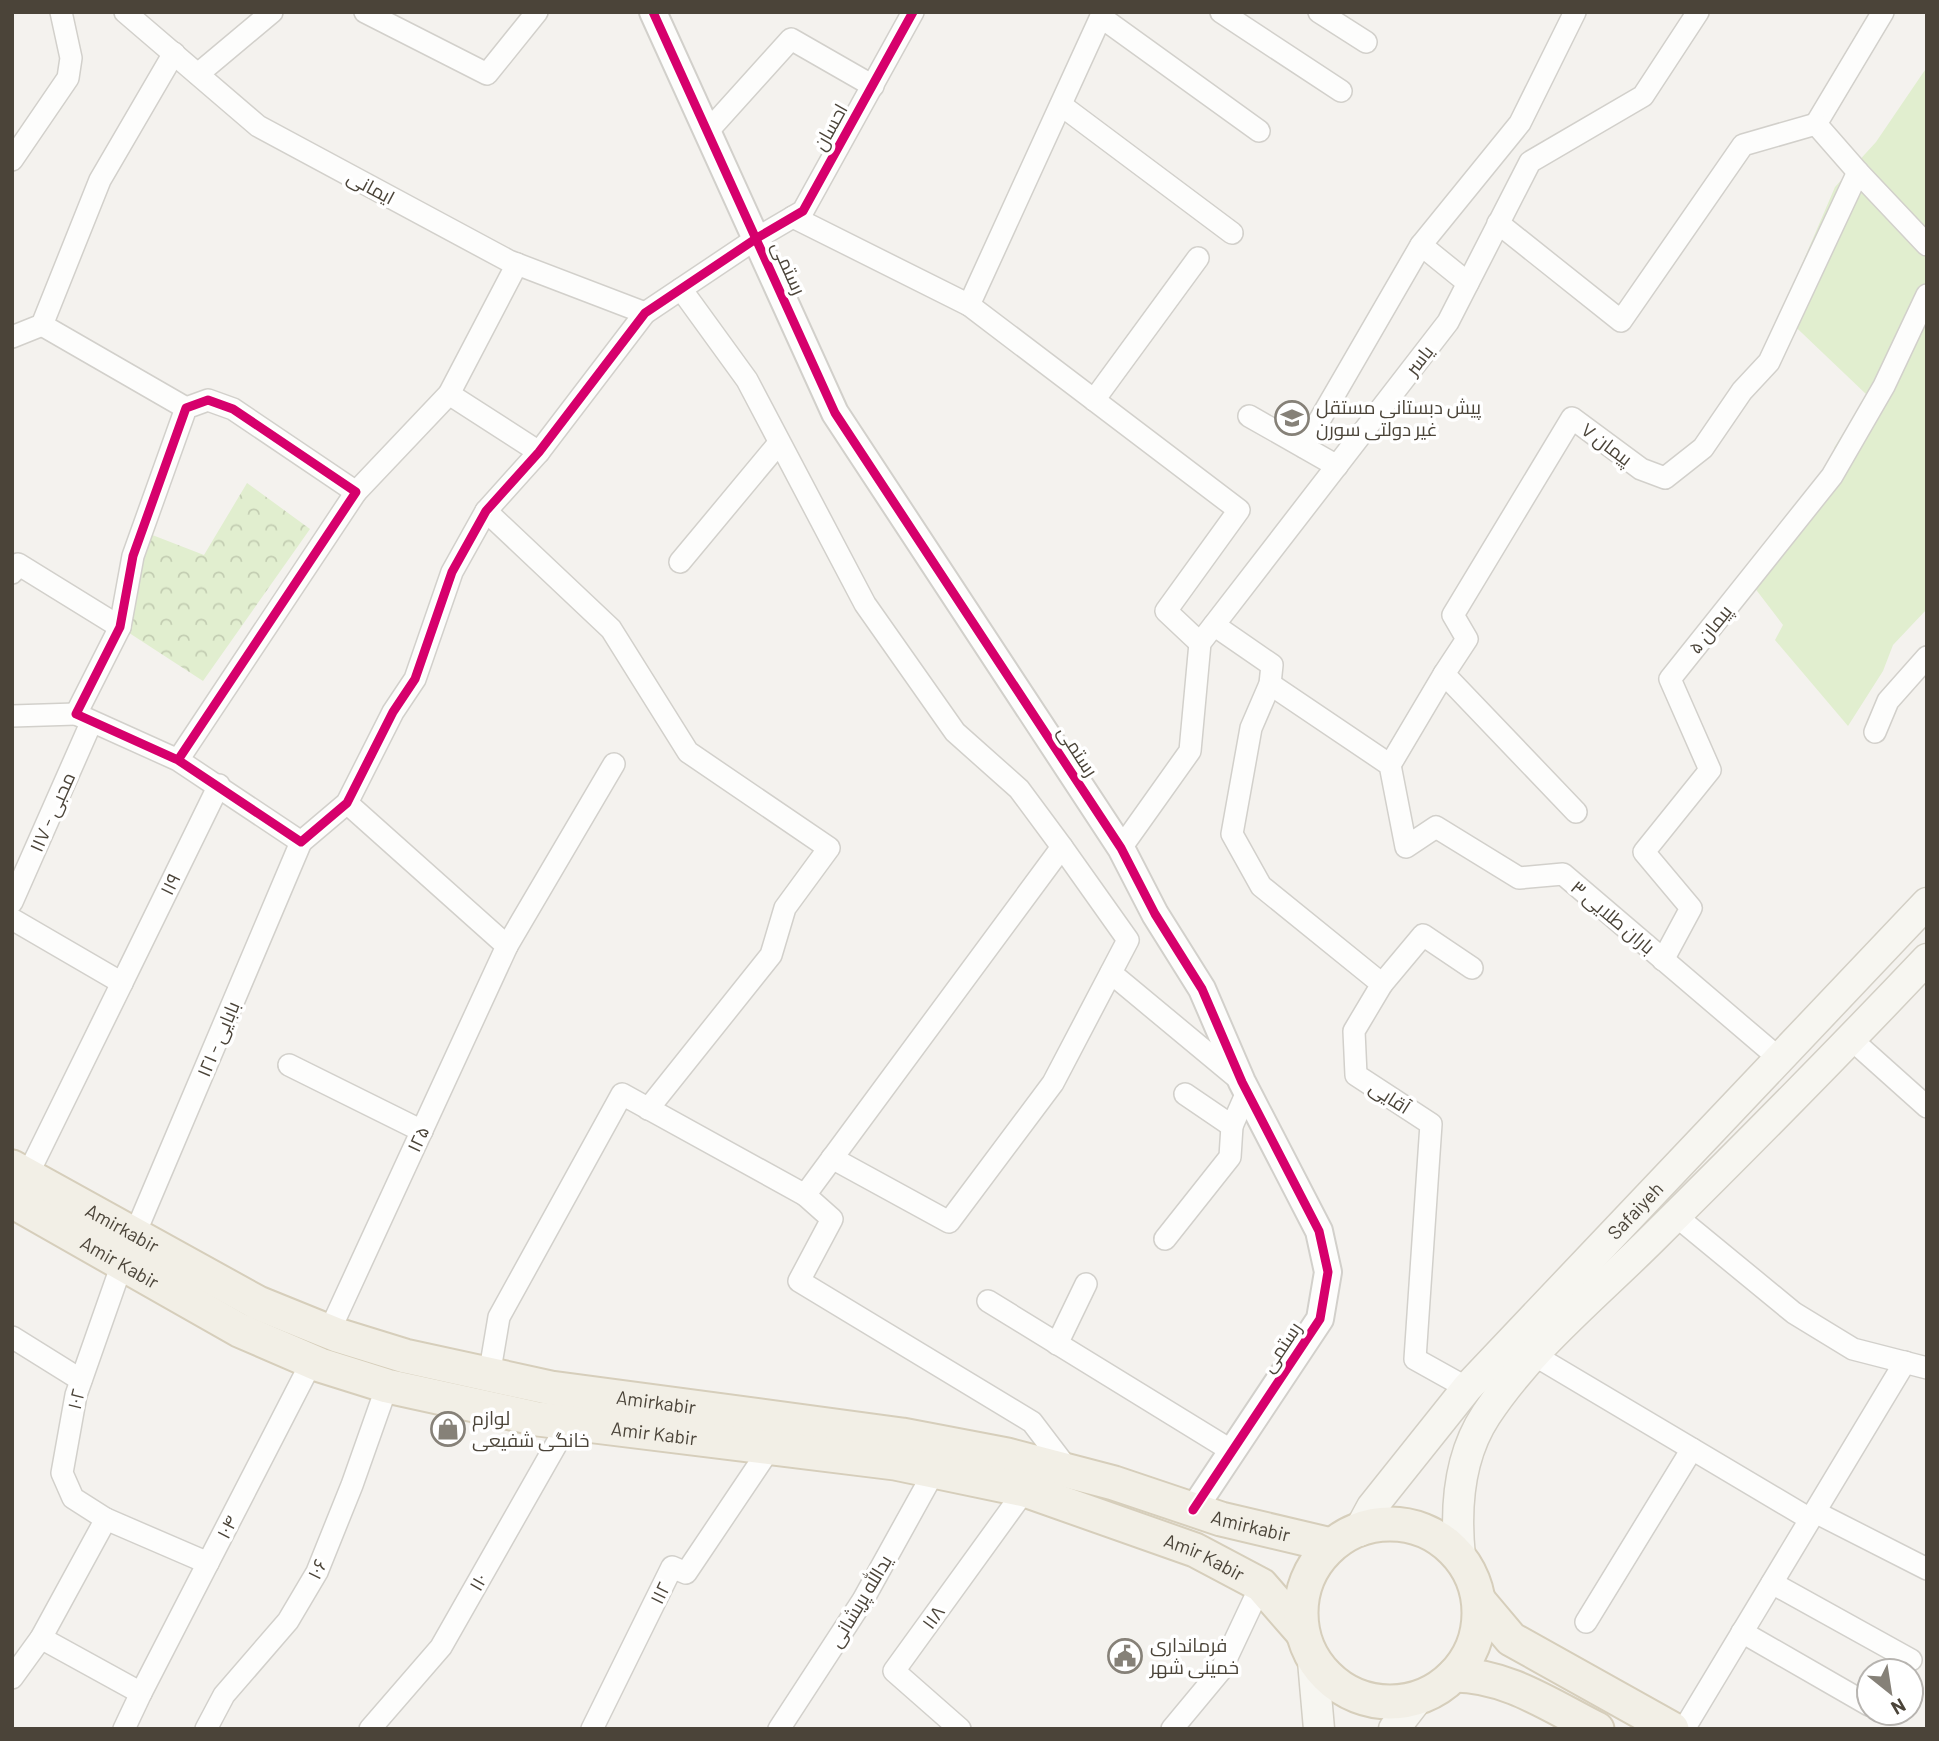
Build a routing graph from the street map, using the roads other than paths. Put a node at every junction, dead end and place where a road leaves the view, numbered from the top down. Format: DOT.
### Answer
graph roads {
  1 [pos="61,12"];
  2 [pos="125,12"];
  3 [pos="272,12"];
  4 [pos="365,12"];
  5 [pos="537,12"];
  6 [pos="653,12"];
  7 [pos="913,12"];
  8 [pos="1221,12"];
  9 [pos="1319,12"];
  10 [pos="1576,12"];
  11 [pos="1698,12"];
  12 [pos="1883,12"];
  13 [pos="1102,14"];
  14 [pos="1366,42"];
  15 [pos="174,53"];
  16 [pos="198,74"];
  17 [pos="873,86"];
  18 [pos="1341,91"];
  19 [pos="1061,106"];
  20 [pos="1816,124"];
  21 [pos="708,131"];
  22 [pos="1259,131"];
  23 [pos="12,160"];
  24 [pos="1858,172"];
  25 [pos="793,217"];
  26 [pos="1498,223"];
  27 [pos="1232,233"];
  28 [pos="757,238"];
  29 [pos="1421,245"];
  30 [pos="1927,245"];
  31 [pos="1198,258"];
  32 [pos="517,264"];
  33 [pos="1468,283"];
  34 [pos="681,289"];
  35 [pos="1927,295"];
  36 [pos="969,305"];
  37 [pos="645,313"];
  38 [pos="42,324"];
  39 [pos="12,337"];
  40 [pos="449,394"];
  41 [pos="1094,400"];
  42 [pos="186,408"];
  43 [pos="1249,416"];
  44 [pos="779,443"];
  45 [pos="1304,447"];
  46 [pos="539,452"];
  47 [pos="1337,466"];
  48 [pos="356,492"];
  49 [pos="486,511"];
  50 [pos="680,562"];
  51 [pos="12,573"];
  52 [pos="1214,625"];
  53 [pos="120,627"];
  54 [pos="1200,643"];
  55 [pos="1927,657"];
  56 [pos="1444,674"];
  57 [pos="1270,684"];
  58 [pos="12,716"];
  59 [pos="84,719"];
  60 [pos="1875,732"];
  61 [pos="178,760"];
  62 [pos="614,764"];
  63 [pos="1390,765"];
  64 [pos="219,785"];
  65 [pos="347,803"];
  66 [pos="1576,812"];
  67 [pos="301,842"];
  68 [pos="1062,848"];
  69 [pos="1121,848"];
  70 [pos="12,902"];
  71 [pos="1927,903"];
  72 [pos="12,919"];
  73 [pos="507,946"];
  74 [pos="1927,959"];
  75 [pos="1663,960"];
  76 [pos="1472,968"];
  77 [pos="1111,973"];
  78 [pos="122,983"];
  79 [pos="1382,984"];
  80 [pos="1851,1039"];
  81 [pos="1781,1060"];
  82 [pos="289,1065"];
  83 [pos="1245,1087"];
  84 [pos="1185,1094"];
  85 [pos="1927,1107"];
  86 [pos="649,1109"];
  87 [pos="1232,1126"];
  88 [pos="422,1131"];
  89 [pos="832,1158"];
  90 [pos="17,1181"];
  91 [pos="805,1195"];
  92 [pos="1676,1216"];
  93 [pos="1165,1239"];
  94 [pos="128,1250"];
  95 [pos="1086,1284"];
  96 [pos="988,1301"];
  97 [pos="329,1332"];
  98 [pos="12,1337"];
  99 [pos="1058,1344"];
  100 [pos="1534,1355"];
  101 [pos="312,1362"];
  102 [pos="1905,1362"];
  103 [pos="1927,1368"];
  104 [pos="489,1376"];
  105 [pos="81,1380"];
  106 [pos="387,1386"];
  107 [pos="1467,1388"];
  108 [pos="569,1422"];
  109 [pos="752,1435"];
  110 [pos="1692,1449"];
  111 [pos="1233,1451"];
  112 [pos="936,1470"];
  113 [pos="1070,1472"];
  114 [pos="1025,1490"];
  115 [pos="1193,1510"];
  116 [pos="1812,1516"];
  117 [pos="106,1519"];
  118 [pos="1345,1538"];
  119 [pos="1460,1557"];
  120 [pos="208,1563"];
  121 [pos="1927,1569"];
  122 [pos="1772,1583"];
  123 [pos="1261,1585"];
  124 [pos="1479,1601"];
  125 [pos="1586,1622"];
  126 [pos="1742,1632"];
  127 [pos="41,1638"];
  128 [pos="1308,1646"];
  129 [pos="1906,1657"];
  130 [pos="1454,1675"];
  131 [pos="12,1678"];
  132 [pos="141,1693"];
  133 [pos="1855,1697"];
  134 [pos="1418,1698"];
  135 [pos="124,1729"];
  136 [pos="206,1729"];
  137 [pos="370,1729"];
  138 [pos="592,1729"];
  139 [pos="779,1729"];
  140 [pos="960,1729"];
  141 [pos="1172,1729"];
  142 [pos="1319,1729"];
  143 [pos="1394,1729"];
  144 [pos="1597,1729"];
  145 [pos="1672,1729"];
  146 [pos="1685,1729"];
  1 -- 23 [label="street"];
  2 -- 15 [label="street, ایمانی"];
  3 -- 16 [label="street"];
  4 -- 5 [label="street"];
  6 -- 21 [label="street, رستمی"];
  7 -- 17 [label="street, احسان"];
  8 -- 18 [label="street"];
  9 -- 14 [label="street"];
  10 -- 29 [label="street"];
  11 -- 26 [label="street, یاسر"];
  12 -- 20 [label="street"];
  13 -- 19 [label="street"];
  13 -- 22 [label="street"];
  15 -- 16 [label="street, ایمانی"];
  15 -- 38 [label="street"];
  16 -- 32 [label="street, ایمانی"];
  17 -- 21 [label="street"];
  17 -- 25 [label="street, احسان"];
  19 -- 27 [label="street"];
  19 -- 36 [label="street"];
  20 -- 24 [label="street"];
  20 -- 26 [label="street"];
  21 -- 28 [label="street, رستمی"];
  24 -- 30 [label="street"];
  24 -- 56 [label="street, پیمان ۷"];
  25 -- 28 [label="street, احسان"];
  25 -- 36 [label="street"];
  26 -- 33 [label="street, یاسر"];
  28 -- 34 [label="street, احسان"];
  28 -- 69 [label="street, رستمی"];
  29 -- 33 [label="street"];
  29 -- 45 [label="street"];
  31 -- 41 [label="street"];
  32 -- 37 [label="street, ایمانی"];
  32 -- 40 [label="street"];
  33 -- 47 [label="street, یاسر"];
  34 -- 37 [label="street, احسان"];
  34 -- 44 [label="street"];
  35 -- 75 [label="street, پیمان ۵"];
  36 -- 41 [label="street"];
  37 -- 46 [label="street, احسان"];
  38 -- 39 [label="street"];
  38 -- 42 [label="street"];
  40 -- 46 [label="street"];
  40 -- 48 [label="street"];
  41 -- 54 [label="street"];
  42 -- 48 [label="street"];
  42 -- 53 [label="street, محبی - ۱۱۷"];
  43 -- 45 [label="street"];
  44 -- 50 [label="street"];
  44 -- 68 [label="street"];
  45 -- 47 [label="street"];
  46 -- 49 [label="street, احسان"];
  47 -- 52 [label="street, یاسر"];
  48 -- 61 [label="street"];
  49 -- 65 [label="street, احسان"];
  49 -- 86 [label="street"];
  51 -- 53 [label="street"];
  52 -- 54 [label="street, یاسر"];
  52 -- 57 [label="street"];
  53 -- 59 [label="street, محبی - ۱۱۷"];
  54 -- 69 [label="street"];
  55 -- 60 [label="street"];
  56 -- 63 [label="street"];
  56 -- 66 [label="street"];
  57 -- 63 [label="street"];
  57 -- 79 [label="street"];
  58 -- 59 [label="street"];
  59 -- 61 [label="street"];
  59 -- 70 [label="street, محبی - ۱۱۷"];
  61 -- 64 [label="street"];
  62 -- 73 [label="street, ۱۲۵"];
  63 -- 75 [label="street, باران طلایی ۳"];
  64 -- 67 [label="street"];
  64 -- 78 [label="street, ۱۱۹"];
  65 -- 67 [label="street"];
  65 -- 73 [label="street"];
  67 -- 94 [label="street, بابایی - ۱۲۱"];
  68 -- 77 [label="street"];
  68 -- 89 [label="street"];
  69 -- 83 [label="street, رستمی"];
  71 -- 81 [label="main road, Safaiyeh"];
  72 -- 78 [label="street"];
  73 -- 88 [label="street, ۱۲۵"];
  74 -- 80 [label="main road, Safaiyeh"];
  75 -- 81 [label="street, باران طلایی ۳"];
  76 -- 79 [label="street"];
  77 -- 83 [label="street"];
  77 -- 89 [label="street"];
  78 -- 90 [label="street, ۱۱۹"];
  79 -- 107 [label="street, آقایی"];
  80 -- 85 [label="street"];
  80 -- 92 [label="main road, Safaiyeh"];
  81 -- 107 [label="main road, Safaiyeh"];
  82 -- 88 [label="street"];
  83 -- 87 [label="street"];
  83 -- 111 [label="street, رستمی"];
  84 -- 87 [label="street"];
  86 -- 91 [label="street"];
  86 -- 104 [label="street"];
  87 -- 93 [label="street"];
  88 -- 97 [label="street, ۱۲۵"];
  89 -- 91 [label="street"];
  90 -- 94 [label="main road, Amirkabir"];
  91 -- 113 [label="street"];
  92 -- 100 [label="main road, Safaiyeh"];
  92 -- 102 [label="street"];
  94 -- 97 [label="main road, Amirkabir"];
  94 -- 101 [label="main road, Amir Kabir"];
  94 -- 105 [label="street, ۱۰۲"];
  95 -- 99 [label="street"];
  96 -- 99 [label="street"];
  97 -- 104 [label="main road, Amirkabir"];
  98 -- 105 [label="street"];
  99 -- 111 [label="street"];
  100 -- 110 [label="street"];
  100 -- 119 [label="main road, Safaiyeh"];
  101 -- 106 [label="main road, Amir Kabir"];
  101 -- 120 [label="street, ۱۰۴"];
  102 -- 103 [label="street"];
  102 -- 116 [label="street"];
  104 -- 109 [label="main road, Amirkabir"];
  105 -- 117 [label="street, ۱۰۲"];
  106 -- 108 [label="main road, Amir Kabir"];
  106 -- 136 [label="street, ۱۰۶"];
  107 -- 118 [label="main road, Safaiyeh"];
  108 -- 109 [label="main road, Amir Kabir"];
  108 -- 137 [label="street, ۱۱۰"];
  109 -- 112 [label="main road, Amir Kabir"];
  109 -- 113 [label="main road, Amirkabir"];
  109 -- 138 [label="street, ۱۱۲"];
  110 -- 116 [label="street"];
  110 -- 125 [label="street"];
  111 -- 115 [label="street, رستمی"];
  112 -- 114 [label="main road, Amir Kabir"];
  112 -- 139 [label="street, یدالله پریشانی"];
  113 -- 115 [label="main road, Amirkabir"];
  114 -- 123 [label="main road, Amir Kabir"];
  114 -- 140 [label="street, ۱۱۸"];
  115 -- 118 [label="main road, Amirkabir"];
  116 -- 121 [label="street"];
  116 -- 122 [label="street"];
  117 -- 120 [label="street, ۱۰۲"];
  117 -- 127 [label="street"];
  118 -- 119 [label="main road"];
  118 -- 128 [label="main road"];
  119 -- 124 [label="main road"];
  120 -- 132 [label="street, ۱۰۴"];
  122 -- 126 [label="street"];
  122 -- 129 [label="street"];
  123 -- 128 [label="main road, Amir Kabir"];
  123 -- 141 [label="street"];
  124 -- 130 [label="main road"];
  124 -- 145 [label="main road"];
  126 -- 133 [label="street"];
  126 -- 146 [label="street"];
  127 -- 131 [label="street"];
  127 -- 132 [label="street"];
  128 -- 134 [label="main road"];
  128 -- 142 [label="main road"];
  130 -- 134 [label="main road"];
  130 -- 144 [label="main road"];
  132 -- 135 [label="street, ۱۰۴"];
  134 -- 143 [label="main road"];
}
